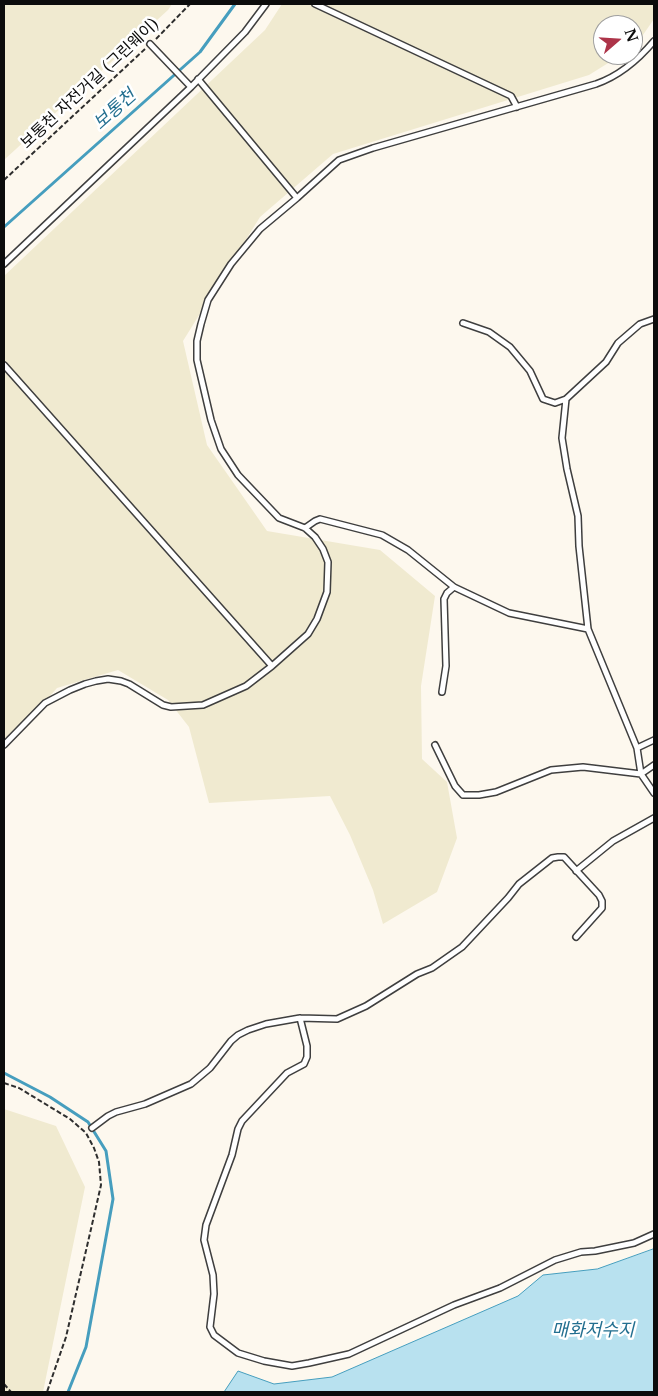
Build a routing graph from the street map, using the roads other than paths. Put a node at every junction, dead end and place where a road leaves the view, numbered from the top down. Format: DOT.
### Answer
graph roads {
  1 [pos="266,4"];
  2 [pos="314,4"];
  3 [pos="654,41"];
  4 [pos="150,44"];
  5 [pos="198,79"];
  6 [pos="191,87"];
  7 [pos="517,107"];
  8 [pos="297,198"];
  9 [pos="4,264"];
  10 [pos="654,319"];
  11 [pos="463,323"];
  12 [pos="4,365"];
  13 [pos="566,399"];
  14 [pos="305,528"];
  15 [pos="454,587"];
  16 [pos="588,629"];
  17 [pos="272,666"];
  18 [pos="442,692"];
  19 [pos="654,740"];
  20 [pos="4,745"];
  21 [pos="435,745"];
  22 [pos="637,748"];
  23 [pos="654,765"];
  24 [pos="641,774"];
  25 [pos="654,793"];
  26 [pos="654,818"];
  27 [pos="576,871"];
  28 [pos="576,937"];
  29 [pos="300,1018"];
  30 [pos="92,1128"];
  31 [pos="654,1234"];
  1 -- 5 [label="lane"];
  2 -- 7 [label="lane"];
  3 -- 7 [label="lane"];
  4 -- 6 [label="lane"];
  5 -- 6 [label="lane"];
  5 -- 8 [label="lane"];
  6 -- 9 [label="lane"];
  7 -- 8 [label="lane"];
  8 -- 14 [label="lane"];
  10 -- 13 [label="lane"];
  11 -- 13 [label="lane"];
  12 -- 17 [label="lane"];
  13 -- 16 [label="lane"];
  14 -- 15 [label="lane"];
  14 -- 17 [label="lane"];
  15 -- 16 [label="lane"];
  15 -- 18 [label="lane"];
  16 -- 22 [label="lane"];
  17 -- 20 [label="lane"];
  19 -- 22 [label="lane"];
  21 -- 24 [label="lane"];
  22 -- 24 [label="lane"];
  23 -- 24 [label="lane"];
  24 -- 25 [label="lane"];
  26 -- 27 [label="lane"];
  27 -- 28 [label="lane"];
  27 -- 29 [label="lane"];
  29 -- 30 [label="lane"];
  29 -- 31 [label="lane"];
}
